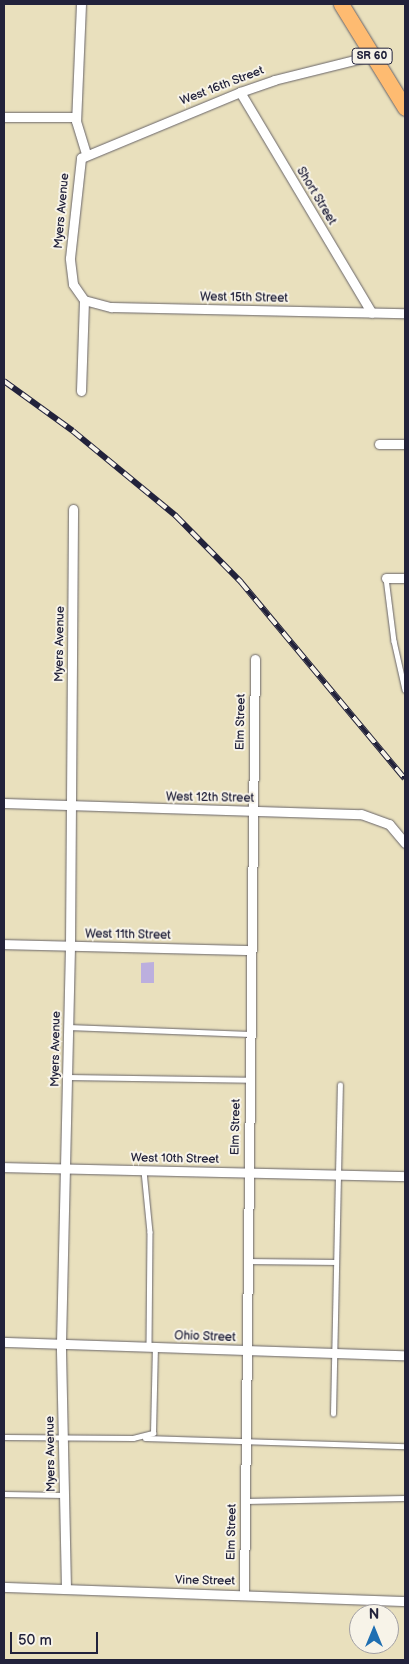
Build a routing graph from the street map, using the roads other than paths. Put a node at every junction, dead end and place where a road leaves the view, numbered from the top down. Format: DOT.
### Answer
graph roads {
  1 [pos="81,4"];
  2 [pos="341,4"];
  3 [pos="371,56"];
  4 [pos="240,92"];
  5 [pos="405,108"];
  6 [pos="4,117"];
  7 [pos="76,117"];
  8 [pos="86,154"];
  9 [pos="84,300"];
  10 [pos="372,313"];
  11 [pos="405,313"];
  12 [pos="81,391"];
  13 [pos="379,444"];
  14 [pos="405,444"];
  15 [pos="73,508"];
  16 [pos="386,578"];
  17 [pos="405,578"];
  18 [pos="255,659"];
  19 [pos="405,690"];
  20 [pos="4,803"];
  21 [pos="70,807"];
  22 [pos="253,811"];
  23 [pos="405,843"];
  24 [pos="4,944"];
  25 [pos="70,946"];
  26 [pos="251,950"];
  27 [pos="68,1027"];
  28 [pos="250,1034"];
  29 [pos="67,1078"];
  30 [pos="249,1080"];
  31 [pos="340,1085"];
  32 [pos="4,1167"];
  33 [pos="65,1169"];
  34 [pos="144,1171"];
  35 [pos="248,1173"];
  36 [pos="337,1175"];
  37 [pos="405,1176"];
  38 [pos="247,1261"];
  39 [pos="336,1262"];
  40 [pos="4,1342"];
  41 [pos="61,1343"];
  42 [pos="152,1347"];
  43 [pos="246,1351"];
  44 [pos="335,1352"];
  45 [pos="405,1355"];
  46 [pos="333,1414"];
  47 [pos="4,1437"];
  48 [pos="63,1438"];
  49 [pos="145,1438"];
  50 [pos="245,1441"];
  51 [pos="405,1446"];
  52 [pos="4,1494"];
  53 [pos="64,1495"];
  54 [pos="405,1498"];
  55 [pos="245,1501"];
  56 [pos="4,1587"];
  57 [pos="66,1590"];
  58 [pos="244,1594"];
  59 [pos="405,1601"];
  1 -- 7 [label="street"];
  2 -- 3 [label="main road, SR 60"];
  3 -- 4 [label="street, West 16th Street"];
  3 -- 5 [label="main road, SR 60"];
  4 -- 8 [label="street, West 16th Street"];
  4 -- 10 [label="street, Short Street"];
  6 -- 7 [label="street"];
  7 -- 8 [label="street"];
  8 -- 9 [label="street, Myers Avenue"];
  9 -- 10 [label="street, West 15th Street"];
  9 -- 12 [label="street"];
  10 -- 11 [label="street, West 15th Street"];
  13 -- 14 [label="street"];
  15 -- 21 [label="street, Myers Avenue"];
  16 -- 17 [label="street"];
  16 -- 19 [label="lane"];
  18 -- 22 [label="street, Elm Street"];
  20 -- 21 [label="street, West 12th Street"];
  21 -- 22 [label="street, West 12th Street"];
  21 -- 25 [label="street, Myers Avenue"];
  22 -- 23 [label="street, West 12th Street"];
  22 -- 26 [label="street, Elm Street"];
  24 -- 25 [label="street, West 11th Street"];
  25 -- 26 [label="street, West 11th Street"];
  25 -- 27 [label="street, Myers Avenue"];
  26 -- 28 [label="street, Elm Street"];
  27 -- 28 [label="lane"];
  27 -- 29 [label="street, Myers Avenue"];
  28 -- 30 [label="street, Elm Street"];
  29 -- 30 [label="lane"];
  29 -- 33 [label="street, Myers Avenue"];
  30 -- 35 [label="street, Elm Street"];
  31 -- 36 [label="lane"];
  32 -- 33 [label="street, West 10th Street"];
  33 -- 34 [label="street, West 10th Street"];
  33 -- 41 [label="street, Myers Avenue"];
  34 -- 35 [label="street, West 10th Street"];
  34 -- 42 [label="lane"];
  35 -- 36 [label="street, West 10th Street"];
  35 -- 38 [label="street, Elm Street"];
  36 -- 37 [label="street, West 10th Street"];
  36 -- 39 [label="lane"];
  38 -- 39 [label="lane"];
  38 -- 43 [label="street, Elm Street"];
  39 -- 44 [label="lane"];
  40 -- 41 [label="street, Ohio Street"];
  41 -- 42 [label="street, Ohio Street"];
  41 -- 48 [label="street, Myers Avenue"];
  42 -- 43 [label="street, Ohio Street"];
  42 -- 49 [label="lane"];
  43 -- 44 [label="street, Ohio Street"];
  43 -- 50 [label="street, Elm Street"];
  44 -- 45 [label="street, Ohio Street"];
  44 -- 46 [label="lane"];
  47 -- 48 [label="lane"];
  48 -- 49 [label="lane"];
  48 -- 53 [label="street, Myers Avenue"];
  49 -- 50 [label="lane"];
  50 -- 51 [label="lane"];
  50 -- 55 [label="street, Elm Street"];
  52 -- 53 [label="lane"];
  53 -- 57 [label="street, Myers Avenue"];
  54 -- 55 [label="lane"];
  55 -- 58 [label="street, Elm Street"];
  56 -- 57 [label="street, Vine Street"];
  57 -- 58 [label="street, Vine Street"];
  58 -- 59 [label="street, Vine Street"];
}
